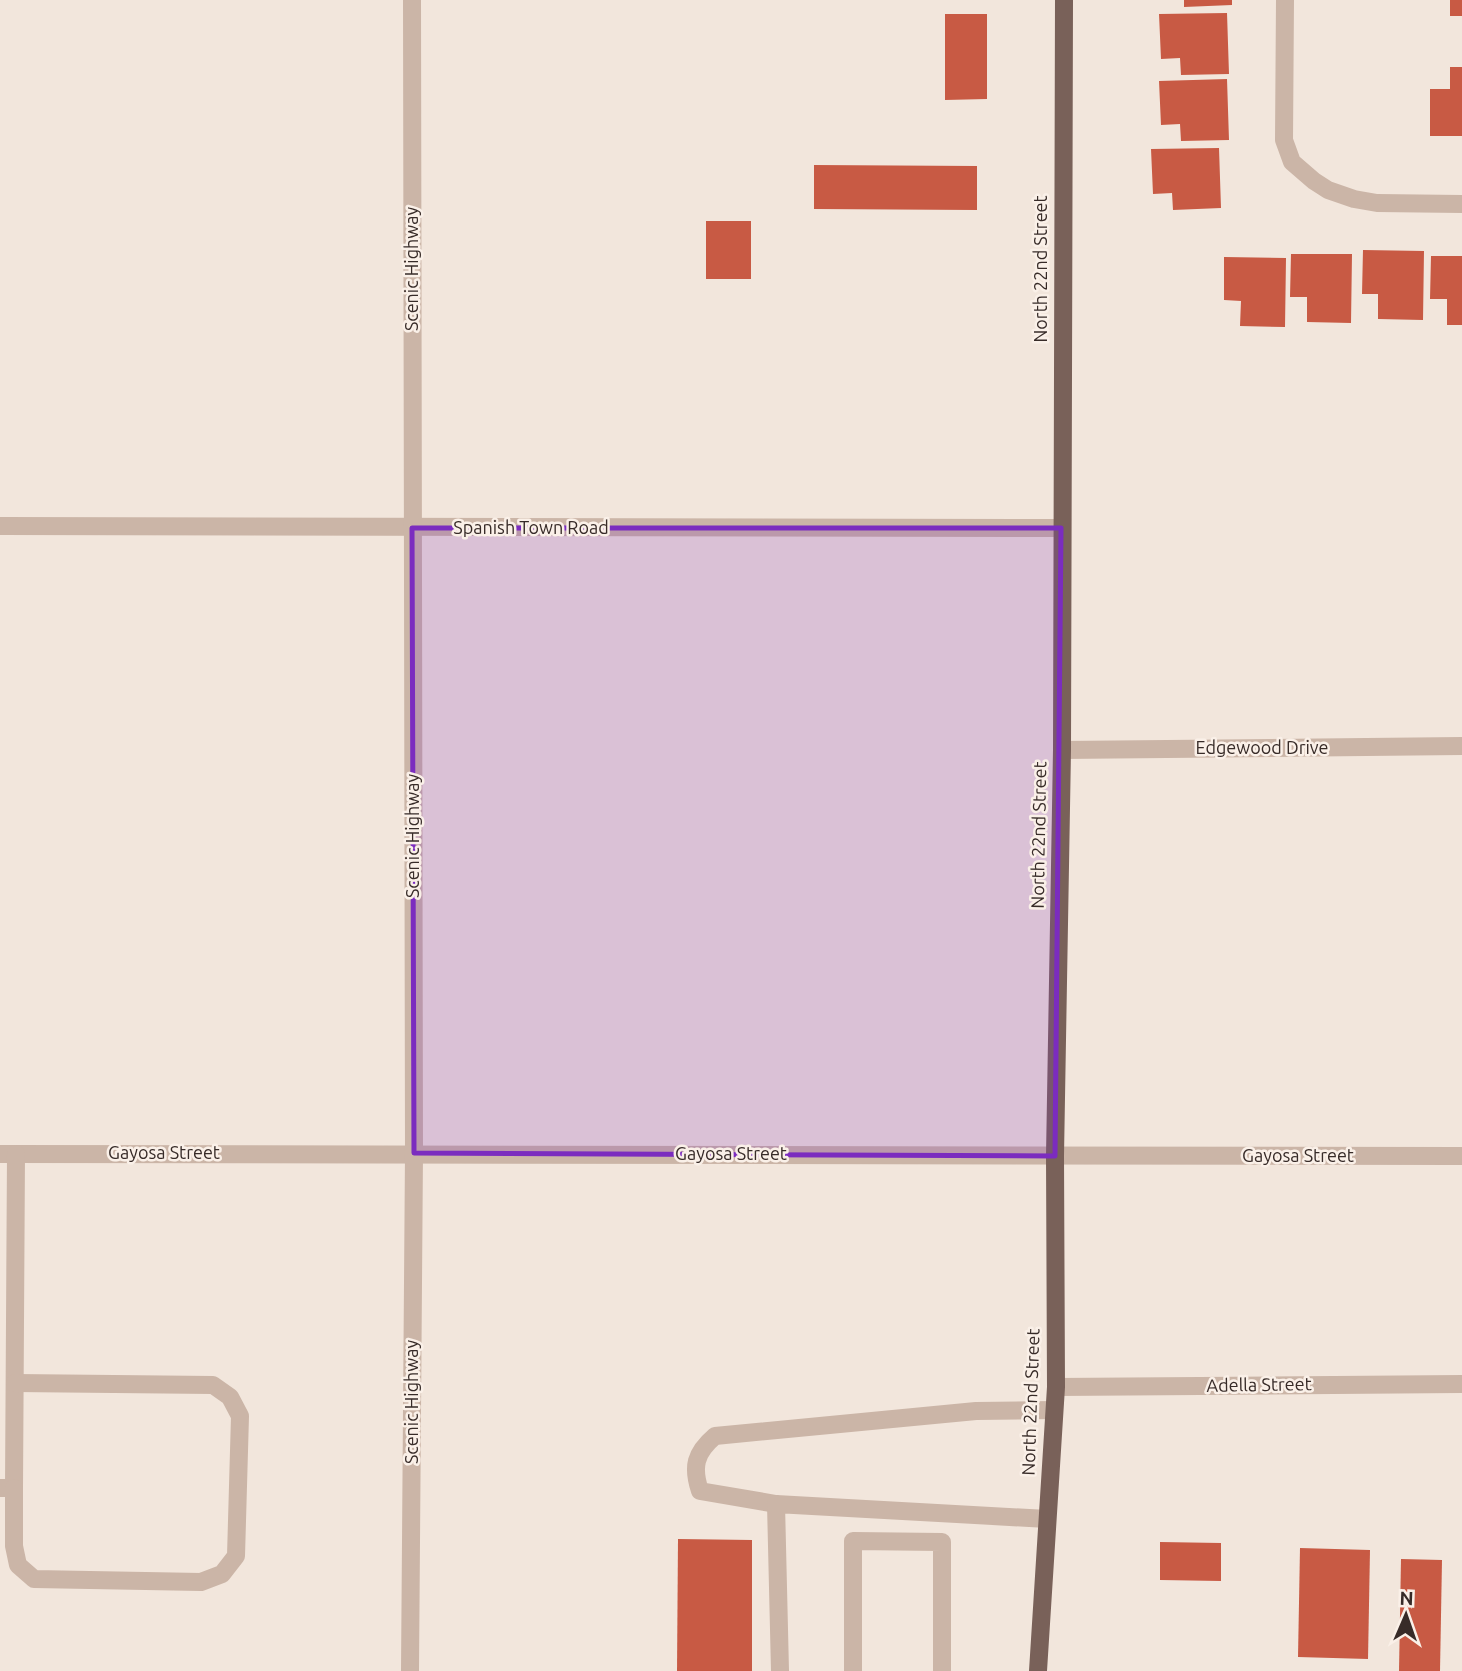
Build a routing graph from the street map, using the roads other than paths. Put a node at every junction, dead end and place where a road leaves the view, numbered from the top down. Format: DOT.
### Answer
graph roads {
  1 [pos="412,0"];
  2 [pos="1064,0"];
  3 [pos="1285,0"];
  4 [pos="1462,204"];
  5 [pos="0,526"];
  6 [pos="412,528"];
  7 [pos="1061,528"];
  8 [pos="1462,746"];
  9 [pos="1062,750"];
  10 [pos="414,1153"];
  11 [pos="8,1154"];
  12 [pos="1055,1156"];
  13 [pos="1462,1156"];
  14 [pos="15,1383"];
  15 [pos="1462,1384"];
  16 [pos="1056,1387"];
  17 [pos="1054,1410"];
  18 [pos="7,1488"];
  19 [pos="776,1504"];
  20 [pos="1048,1519"];
  21 [pos="410,1671"];
  22 [pos="780,1671"];
  23 [pos="853,1671"];
  24 [pos="942,1671"];
  25 [pos="1038,1671"];
  1 -- 6 [label="street, Scenic Highway"];
  2 -- 7 [label="main road, North 22nd Street"];
  3 -- 4 [label="street"];
  5 -- 6 [label="street, Spanish Town Road"];
  6 -- 7 [label="street, Spanish Town Road"];
  6 -- 10 [label="street, Scenic Highway"];
  7 -- 9 [label="main road, North 22nd Street"];
  8 -- 9 [label="street, Edgewood Drive"];
  9 -- 12 [label="main road, North 22nd Street"];
  10 -- 11 [label="street, Gayosa Street"];
  10 -- 12 [label="street, Gayosa Street"];
  10 -- 21 [label="street, Scenic Highway"];
  11 -- 14 [label="street"];
  12 -- 13 [label="street, Gayosa Street"];
  12 -- 16 [label="main road, North 22nd Street"];
  14 -- 18 [label="street"];
  14 -- 18 [label="street"];
  15 -- 16 [label="street, Adella Street"];
  16 -- 17 [label="main road, North 22nd Street"];
  17 -- 19 [label="street"];
  17 -- 20 [label="main road, North 22nd Street"];
  19 -- 20 [label="street"];
  19 -- 22 [label="street"];
  20 -- 25 [label="main road, North 22nd Street"];
  23 -- 24 [label="street"];
}
